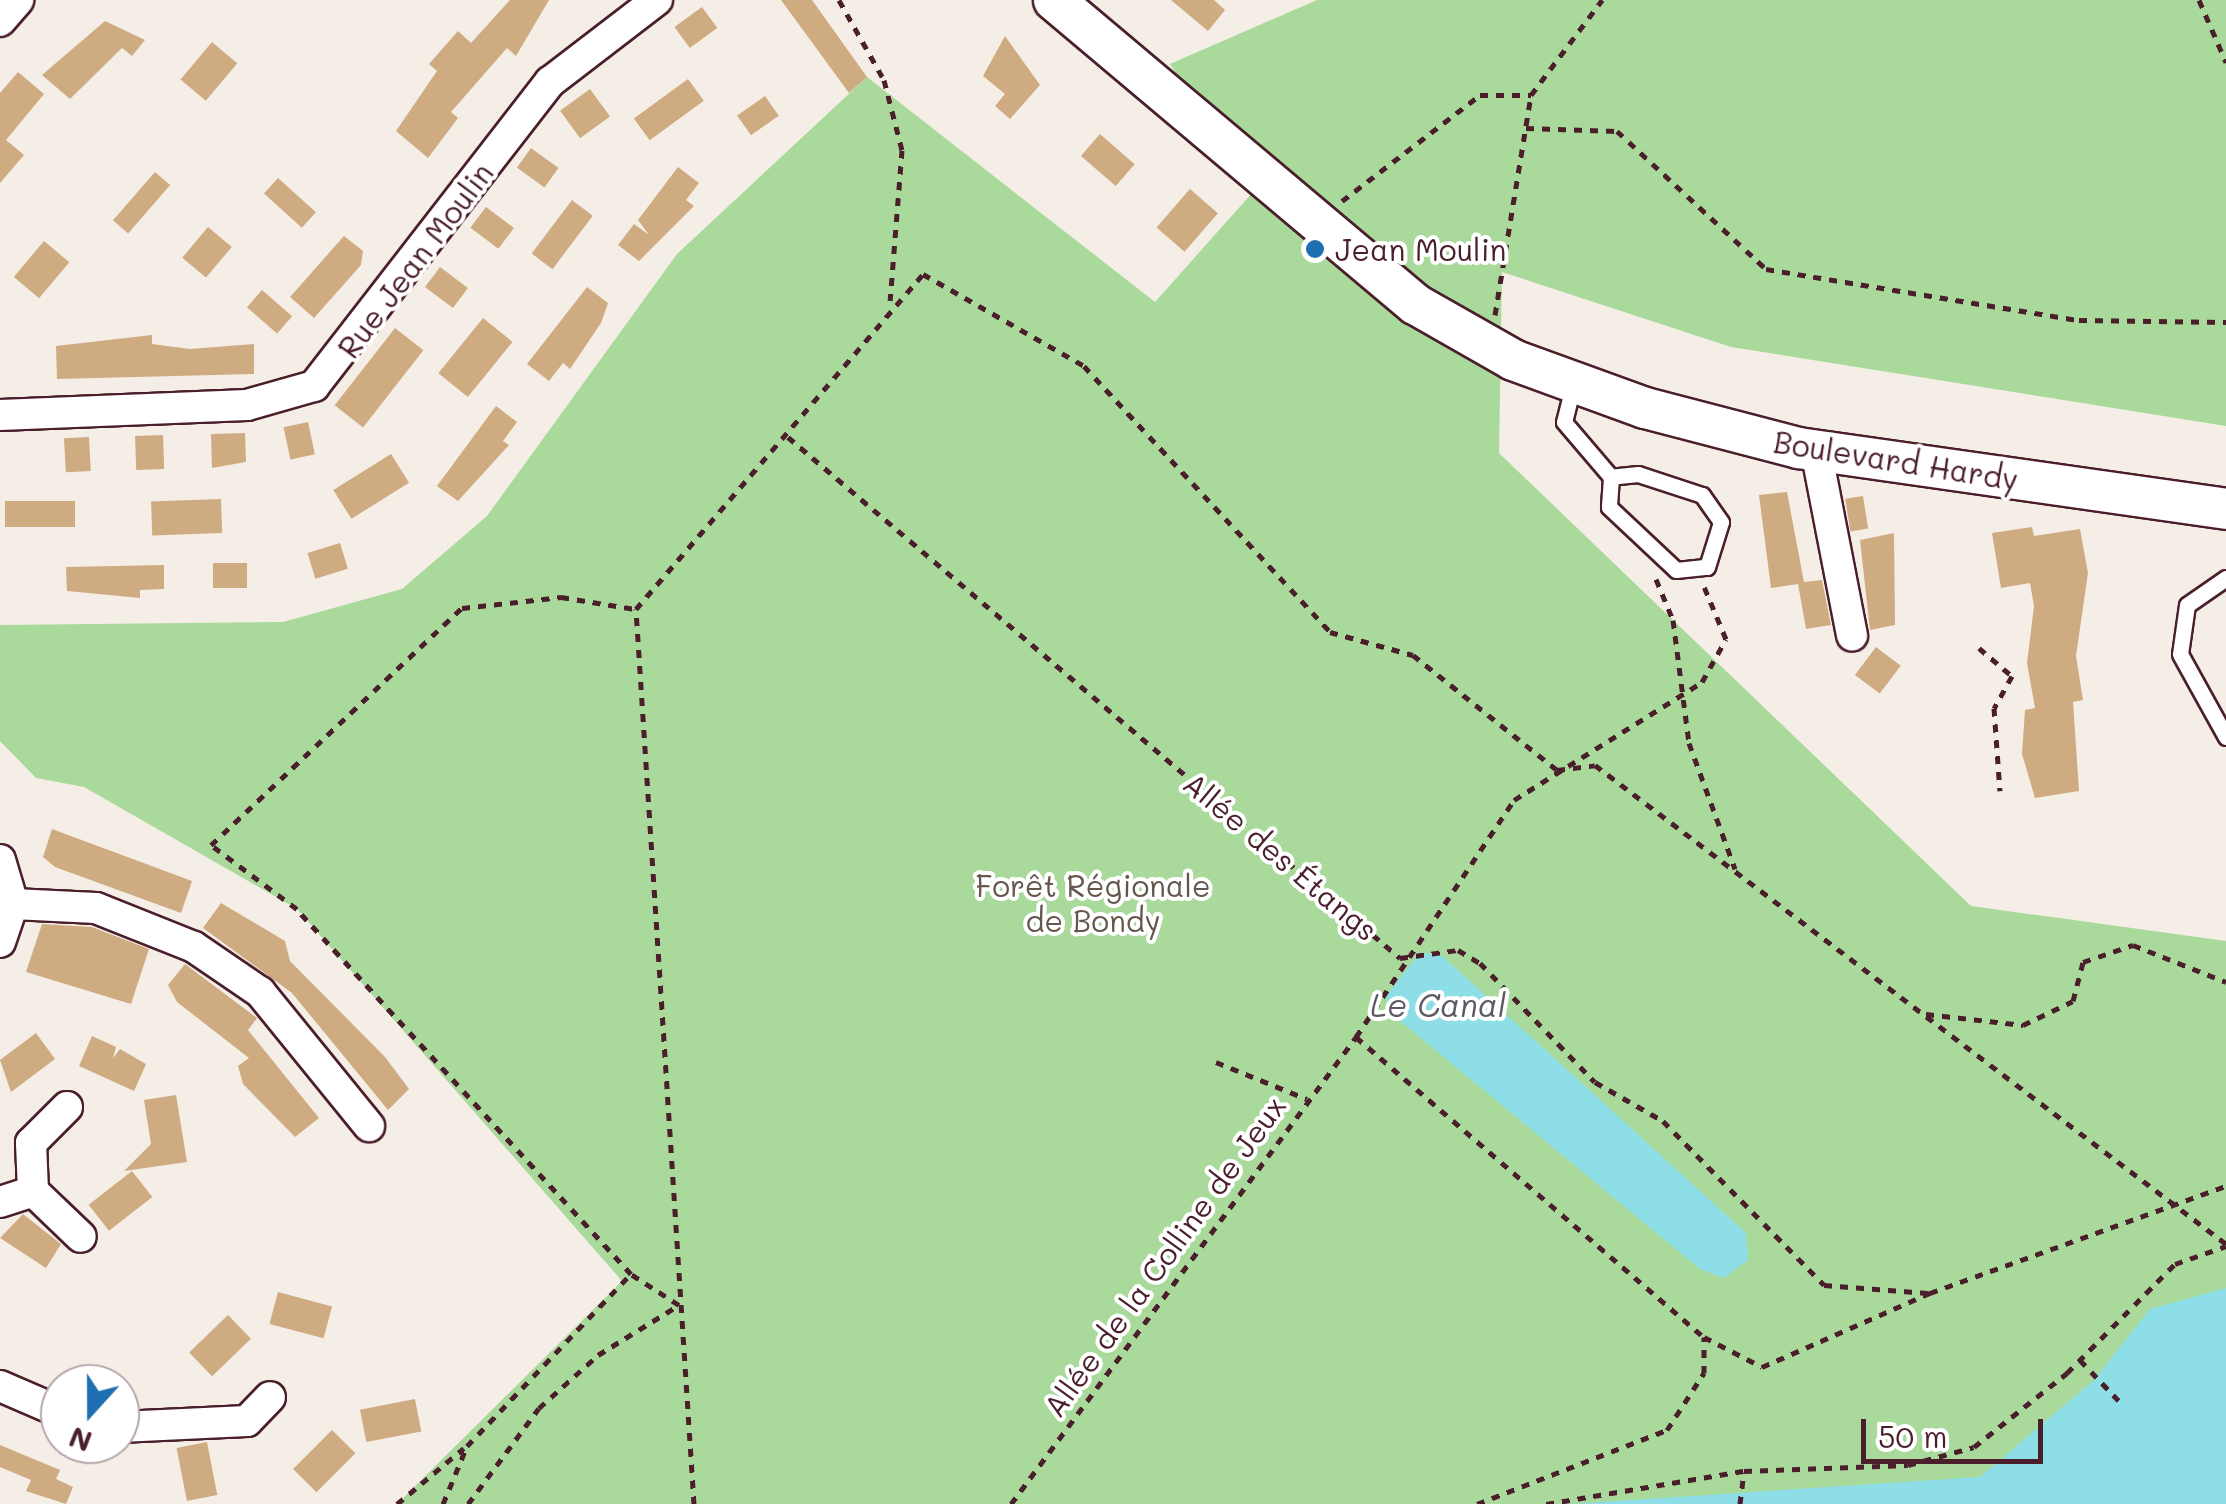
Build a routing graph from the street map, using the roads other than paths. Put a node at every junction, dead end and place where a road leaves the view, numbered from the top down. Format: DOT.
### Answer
graph roads {
  1 [pos="18,0"];
  2 [pos="658,0"];
  3 [pos="1054,0"];
  4 [pos="0,20"];
  5 [pos="1388,281"];
  6 [pos="1576,378"];
  7 [pos="0,416"];
  8 [pos="1816,450"];
  9 [pos="1610,477"];
  10 [pos="2226,509"];
  11 [pos="2226,578"];
  12 [pos="1852,636"];
  13 [pos="2226,738"];
  14 [pos="0,860"];
  15 [pos="13,904"];
  16 [pos="0,942"];
  17 [pos="67,1107"];
  18 [pos="369,1126"];
  19 [pos="33,1190"];
  20 [pos="0,1202"];
  21 [pos="81,1237"];
  22 [pos="0,1386"];
  23 [pos="270,1397"];
  24 [pos="40,1403"];
  25 [pos="140,1426"];
  1 -- 4 [label="street"];
  2 -- 7 [label="street, Rue Jean Moulin"];
  3 -- 5 [label="street, Boulevard Hardy"];
  5 -- 6 [label="street, Boulevard Hardy"];
  5 -- 6 [label="street, Boulevard Hardy"];
  6 -- 8 [label="street, Boulevard Hardy"];
  6 -- 9 [label="lane"];
  8 -- 10 [label="street, Boulevard Hardy"];
  8 -- 12 [label="street"];
  9 -- 9 [label="lane"];
  11 -- 13 [label="lane"];
  14 -- 15 [label="street"];
  15 -- 16 [label="street"];
  15 -- 18 [label="street"];
  17 -- 19 [label="street"];
  19 -- 20 [label="street"];
  19 -- 21 [label="street"];
  22 -- 24 [label="street"];
  23 -- 25 [label="street"];
}
